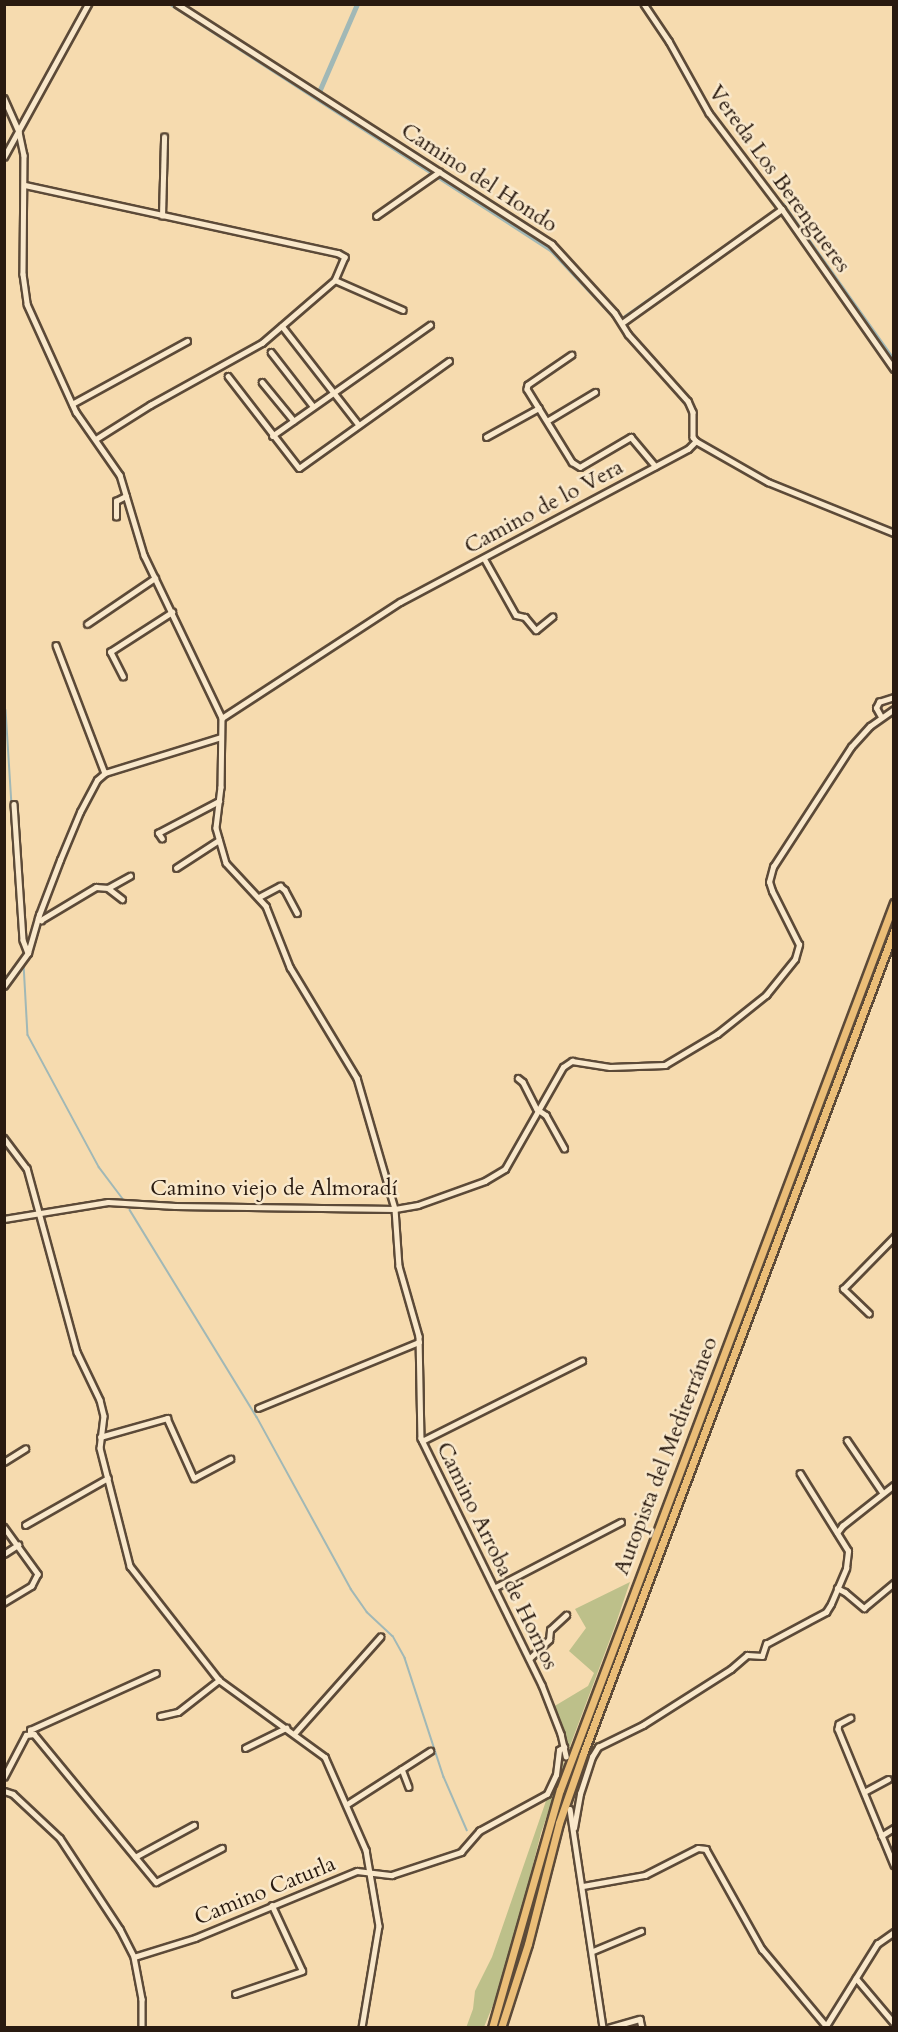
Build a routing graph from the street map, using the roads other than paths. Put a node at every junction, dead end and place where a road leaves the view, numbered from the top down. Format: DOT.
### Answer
graph roads {
  1 [pos="87,4"];
  2 [pos="177,4"];
  3 [pos="644,4"];
  4 [pos="4,98"];
  5 [pos="19,132"];
  6 [pos="164,137"];
  7 [pos="4,157"];
  8 [pos="438,174"];
  9 [pos="25,185"];
  10 [pos="782,209"];
  11 [pos="162,216"];
  12 [pos="376,216"];
  13 [pos="335,280"];
  14 [pos="403,310"];
  15 [pos="622,323"];
  16 [pos="430,325"];
  17 [pos="282,326"];
  18 [pos="187,341"];
  19 [pos="271,352"];
  20 [pos="572,355"];
  21 [pos="449,361"];
  22 [pos="894,369"];
  23 [pos="228,376"];
  24 [pos="262,382"];
  25 [pos="333,392"];
  26 [pos="595,392"];
  27 [pos="72,404"];
  28 [pos="313,406"];
  29 [pos="539,408"];
  30 [pos="294,421"];
  31 [pos="547,421"];
  32 [pos="358,425"];
  33 [pos="272,436"];
  34 [pos="486,437"];
  35 [pos="96,439"];
  36 [pos="696,441"];
  37 [pos="655,466"];
  38 [pos="126,496"];
  39 [pos="116,517"];
  40 [pos="894,533"];
  41 [pos="484,558"];
  42 [pos="155,578"];
  43 [pos="172,612"];
  44 [pos="552,617"];
  45 [pos="87,624"];
  46 [pos="56,645"];
  47 [pos="123,677"];
  48 [pos="894,698"];
  49 [pos="894,709"];
  50 [pos="881,717"];
  51 [pos="222,718"];
  52 [pos="221,737"];
  53 [pos="105,773"];
  54 [pos="219,801"];
  55 [pos="14,804"];
  56 [pos="162,839"];
  57 [pos="219,840"];
  58 [pos="176,868"];
  59 [pos="130,876"];
  60 [pos="108,888"];
  61 [pos="259,897"];
  62 [pos="122,899"];
  63 [pos="894,903"];
  64 [pos="297,913"];
  65 [pos="38,918"];
  66 [pos="894,931"];
  67 [pos="28,954"];
  68 [pos="4,986"];
  69 [pos="518,1078"];
  70 [pos="540,1110"];
  71 [pos="4,1138"];
  72 [pos="564,1148"];
  73 [pos="395,1209"];
  74 [pos="39,1213"];
  75 [pos="4,1220"];
  76 [pos="894,1237"];
  77 [pos="869,1314"];
  78 [pos="419,1342"];
  79 [pos="582,1361"];
  80 [pos="258,1408"];
  81 [pos="100,1437"];
  82 [pos="847,1440"];
  83 [pos="422,1441"];
  84 [pos="25,1449"];
  85 [pos="230,1458"];
  86 [pos="4,1462"];
  87 [pos="800,1474"];
  88 [pos="108,1478"];
  89 [pos="894,1485"];
  90 [pos="883,1493"];
  91 [pos="621,1522"];
  92 [pos="26,1525"];
  93 [pos="4,1527"];
  94 [pos="838,1536"];
  95 [pos="18,1545"];
  96 [pos="4,1554"];
  97 [pos="894,1583"];
  98 [pos="494,1588"];
  99 [pos="837,1588"];
  100 [pos="4,1603"];
  101 [pos="566,1615"];
  102 [pos="380,1637"];
  103 [pos="529,1659"];
  104 [pos="156,1673"];
  105 [pos="219,1680"];
  106 [pos="160,1716"];
  107 [pos="851,1718"];
  108 [pos="286,1728"];
  109 [pos="30,1733"];
  110 [pos="294,1734"];
  111 [pos="564,1747"];
  112 [pos="245,1748"];
  113 [pos="430,1751"];
  114 [pos="566,1756"];
  115 [pos="402,1769"];
  116 [pos="4,1777"];
  117 [pos="888,1779"];
  118 [pos="409,1787"];
  119 [pos="4,1791"];
  120 [pos="864,1792"];
  121 [pos="346,1805"];
  122 [pos="570,1809"];
  123 [pos="194,1825"];
  124 [pos="574,1828"];
  125 [pos="894,1828"];
  126 [pos="881,1836"];
  127 [pos="222,1848"];
  128 [pos="135,1857"];
  129 [pos="894,1865"];
  130 [pos="370,1873"];
  131 [pos="582,1886"];
  132 [pos="272,1906"];
  133 [pos="640,1931"];
  134 [pos="894,1932"];
  135 [pos="593,1951"];
  136 [pos="134,1957"];
  137 [pos="856,1978"];
  138 [pos="235,1994"];
  139 [pos="894,2023"];
  140 [pos="826,2027"];
  141 [pos="142,2028"];
  142 [pos="362,2028"];
  143 [pos="492,2028"];
  144 [pos="501,2028"];
  145 [pos="603,2028"];
  146 [pos="608,2028"];
  147 [pos="642,2028"];
  1 -- 5 [label="street"];
  2 -- 8 [label="street, Camino del Hondo"];
  3 -- 10 [label="street, Vereda Los Berengueres"];
  4 -- 5 [label="street, Camino Arroba de Hornos"];
  5 -- 7 [label="street"];
  5 -- 9 [label="street, Camino Arroba de Hornos"];
  6 -- 11 [label="street"];
  8 -- 12 [label="street"];
  8 -- 15 [label="street, Camino del Hondo"];
  9 -- 11 [label="street"];
  9 -- 27 [label="street, Camino Arroba de Hornos"];
  10 -- 15 [label="street"];
  10 -- 22 [label="street, Vereda Los Berengueres"];
  11 -- 13 [label="street"];
  13 -- 14 [label="street"];
  13 -- 17 [label="street"];
  15 -- 36 [label="street, Camino del Hondo"];
  16 -- 25 [label="street"];
  17 -- 25 [label="street"];
  17 -- 35 [label="street"];
  18 -- 27 [label="street"];
  19 -- 28 [label="street"];
  20 -- 29 [label="street"];
  21 -- 32 [label="street"];
  23 -- 33 [label="street"];
  24 -- 30 [label="street"];
  25 -- 28 [label="street"];
  25 -- 32 [label="street"];
  26 -- 31 [label="street"];
  27 -- 35 [label="street, Camino Arroba de Hornos"];
  28 -- 30 [label="street"];
  29 -- 31 [label="street"];
  29 -- 34 [label="street"];
  30 -- 33 [label="street"];
  31 -- 37 [label="street"];
  32 -- 33 [label="street"];
  35 -- 38 [label="street, Camino Arroba de Hornos"];
  36 -- 37 [label="street, Camino de lo Vera"];
  36 -- 40 [label="street"];
  37 -- 41 [label="street, Camino de lo Vera"];
  38 -- 39 [label="street"];
  38 -- 42 [label="street, Camino Arroba de Hornos"];
  41 -- 44 [label="street"];
  41 -- 51 [label="street, Camino de lo Vera"];
  42 -- 43 [label="street, Camino Arroba de Hornos"];
  42 -- 45 [label="street"];
  43 -- 47 [label="street"];
  43 -- 51 [label="street, Camino Arroba de Hornos"];
  46 -- 53 [label="street"];
  48 -- 50 [label="street"];
  49 -- 50 [label="street, Camino viejo de Almoradí"];
  50 -- 70 [label="street, Camino viejo de Almoradí"];
  51 -- 52 [label="street, Camino Arroba de Hornos"];
  52 -- 53 [label="street"];
  52 -- 54 [label="street, Camino Arroba de Hornos"];
  53 -- 65 [label="street"];
  54 -- 56 [label="street"];
  54 -- 57 [label="street, Camino Arroba de Hornos"];
  55 -- 67 [label="street"];
  57 -- 58 [label="street"];
  57 -- 61 [label="street, Camino Arroba de Hornos"];
  59 -- 60 [label="street"];
  60 -- 62 [label="street"];
  60 -- 65 [label="street"];
  61 -- 64 [label="street"];
  61 -- 73 [label="street, Camino Arroba de Hornos"];
  63 -- 143 [label="highway, Autopista del Mediterráneo"];
  65 -- 67 [label="street"];
  66 -- 144 [label="highway, Autopista del Mediterráneo"];
  67 -- 68 [label="street"];
  69 -- 70 [label="street"];
  70 -- 72 [label="street"];
  70 -- 73 [label="street, Camino viejo de Almoradí"];
  71 -- 74 [label="street"];
  73 -- 74 [label="street, Camino viejo de Almoradí"];
  73 -- 78 [label="street, Camino Arroba de Hornos"];
  74 -- 75 [label="street, Camino viejo de Almoradí"];
  74 -- 81 [label="street"];
  76 -- 77 [label="street"];
  78 -- 80 [label="street"];
  78 -- 83 [label="street, Camino Arroba de Hornos"];
  79 -- 83 [label="street"];
  81 -- 85 [label="street"];
  81 -- 88 [label="street"];
  82 -- 90 [label="street"];
  83 -- 98 [label="street, Camino Arroba de Hornos"];
  84 -- 86 [label="street"];
  87 -- 94 [label="street"];
  88 -- 92 [label="street"];
  88 -- 105 [label="street"];
  89 -- 90 [label="street"];
  90 -- 94 [label="street"];
  91 -- 98 [label="street"];
  93 -- 95 [label="street"];
  94 -- 99 [label="street"];
  95 -- 96 [label="street"];
  95 -- 100 [label="street"];
  97 -- 99 [label="street"];
  98 -- 103 [label="street, Camino Arroba de Hornos"];
  99 -- 124 [label="street"];
  101 -- 103 [label="street"];
  102 -- 110 [label="street"];
  103 -- 111 [label="street, Camino Arroba de Hornos"];
  104 -- 109 [label="street"];
  105 -- 106 [label="street"];
  105 -- 108 [label="street"];
  107 -- 120 [label="street"];
  108 -- 110 [label="street"];
  108 -- 112 [label="street"];
  109 -- 116 [label="street"];
  109 -- 128 [label="street"];
  110 -- 121 [label="street"];
  111 -- 114 [label="street, Camino Arroba de Hornos"];
  111 -- 130 [label="street, Camino Caturla"];
  113 -- 115 [label="street"];
  115 -- 118 [label="street"];
  115 -- 121 [label="street"];
  117 -- 120 [label="street"];
  119 -- 136 [label="street"];
  120 -- 126 [label="street"];
  121 -- 130 [label="street"];
  122 -- 124 [label="street"];
  123 -- 128 [label="street"];
  124 -- 131 [label="street"];
  125 -- 126 [label="street"];
  126 -- 129 [label="street"];
  127 -- 128 [label="street"];
  130 -- 132 [label="street, Camino Caturla"];
  130 -- 142 [label="street"];
  131 -- 135 [label="street"];
  131 -- 140 [label="street"];
  132 -- 136 [label="street, Camino Caturla"];
  132 -- 138 [label="street"];
  133 -- 135 [label="street"];
  134 -- 137 [label="street"];
  135 -- 145 [label="street"];
  136 -- 141 [label="street"];
  137 -- 139 [label="street"];
  137 -- 140 [label="street"];
  146 -- 147 [label="street"];
}
